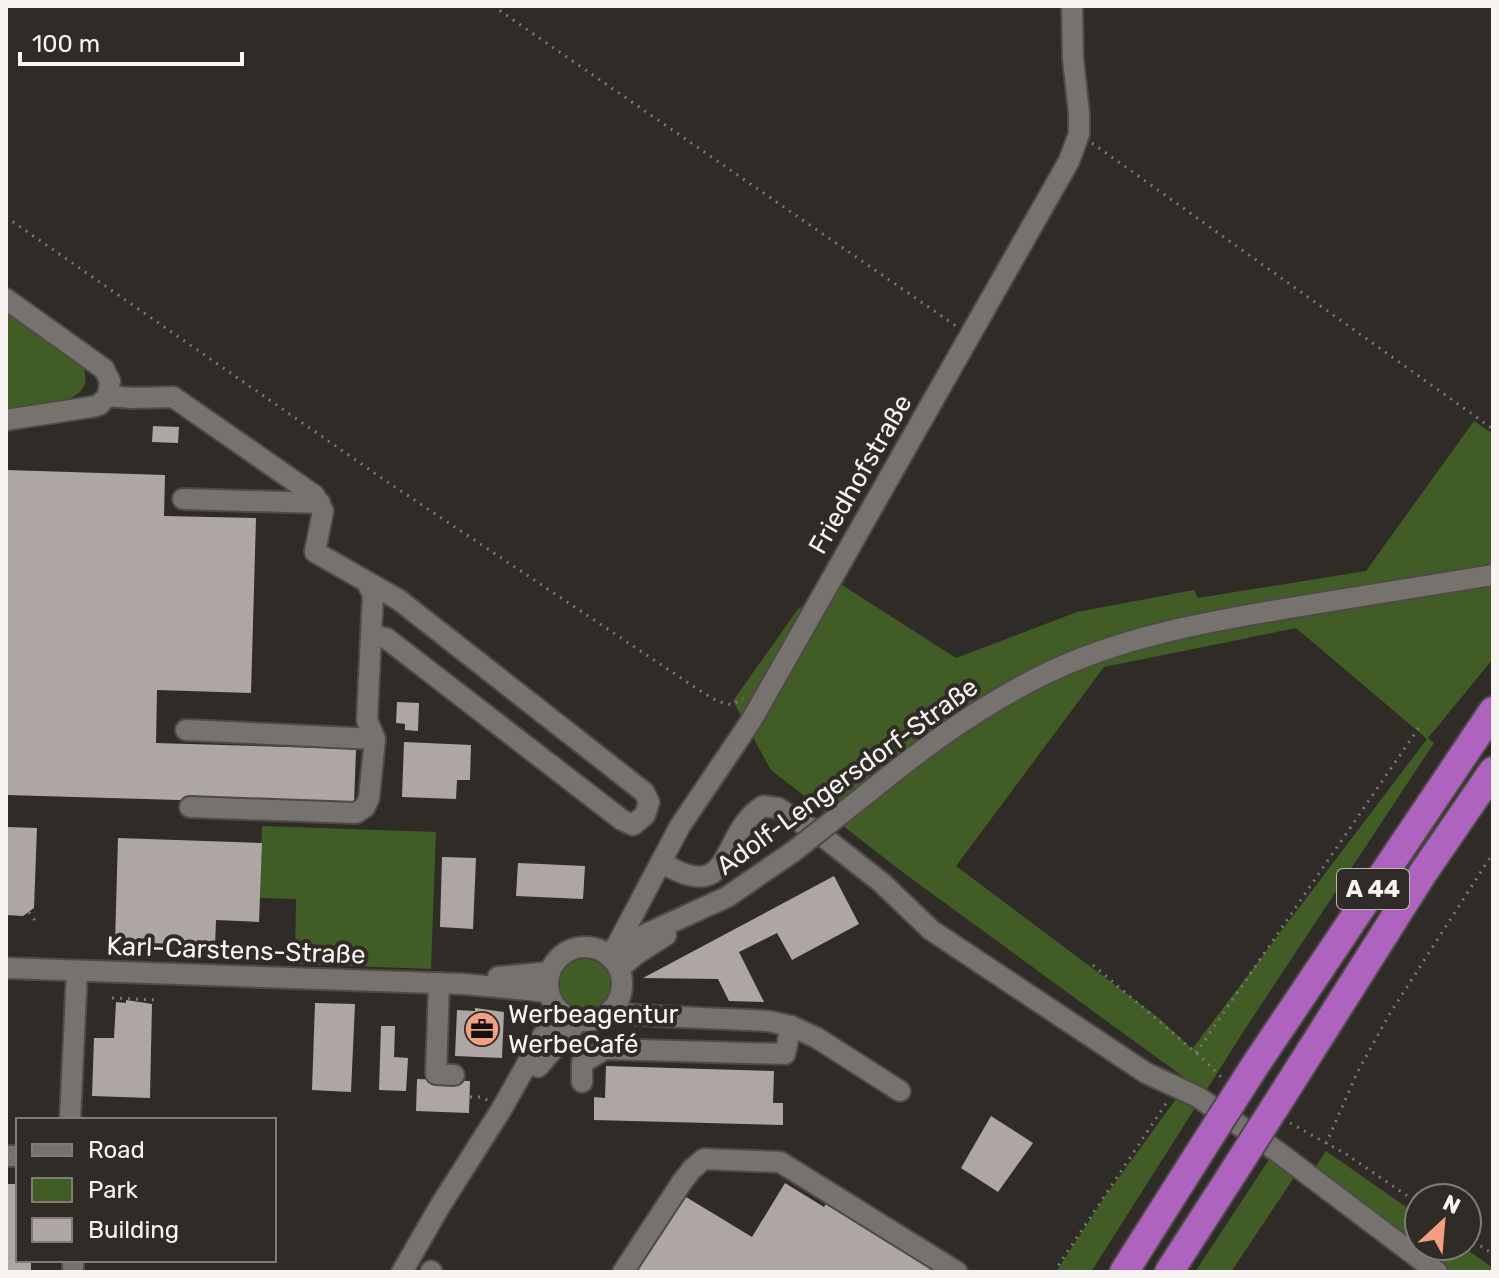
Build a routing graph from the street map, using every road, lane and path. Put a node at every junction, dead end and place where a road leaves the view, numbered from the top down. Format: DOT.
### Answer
graph roads {
  1 [pos="493,6"];
  2 [pos="1072,6"];
  3 [pos="1079,134"];
  4 [pos="6,217"];
  5 [pos="6,299"];
  6 [pos="969,335"];
  7 [pos="108,396"];
  8 [pos="6,420"];
  9 [pos="1493,429"];
  10 [pos="183,499"];
  11 [pos="320,503"];
  12 [pos="1493,575"];
  13 [pos="367,582"];
  14 [pos="378,636"];
  15 [pos="749,691"];
  16 [pos="1493,711"];
  17 [pos="1422,723"];
  18 [pos="186,730"];
  19 [pos="375,739"];
  20 [pos="1493,771"];
  21 [pos="190,807"];
  22 [pos="1493,853"];
  23 [pos="661,862"];
  24 [pos="29,912"];
  25 [pos="36,922"];
  26 [pos="614,956"];
  27 [pos="1093,965"];
  28 [pos="6,968"];
  29 [pos="77,971"];
  30 [pos="439,983"];
  31 [pos="552,991"];
  32 [pos="622,991"];
  33 [pos="112,998"];
  34 [pos="158,1000"];
  35 [pos="611,1011"];
  36 [pos="674,1017"];
  37 [pos="578,1021"];
  38 [pos="791,1026"];
  39 [pos="1196,1053"];
  40 [pos="454,1075"];
  41 [pos="1223,1079"];
  42 [pos="582,1082"];
  43 [pos="1176,1087"];
  44 [pos="900,1091"];
  45 [pos="501,1110"];
  46 [pos="70,1118"];
  47 [pos="1286,1121"];
  48 [pos="1326,1144"];
  49 [pos="1403,1193"];
  50 [pos="402,1272"];
  51 [pos="623,1272"];
  52 [pos="957,1272"];
  53 [pos="1054,1272"];
  54 [pos="1124,1272"];
  55 [pos="1169,1272"];
  56 [pos="1437,1272"];
  1 -- 6 [label="path"];
  2 -- 3 [label="street, Friedhofstraße"];
  3 -- 6 [label="street, Friedhofstraße"];
  3 -- 9 [label="path"];
  4 -- 15 [label="path"];
  5 -- 7 [label="street"];
  6 -- 23 [label="street, Friedhofstraße"];
  7 -- 8 [label="street"];
  7 -- 11 [label="street"];
  10 -- 11 [label="street"];
  11 -- 13 [label="street"];
  12 -- 26 [label="street, Adolf-Lengersdorf-Straße, bridge"];
  13 -- 14 [label="street"];
  13 -- 14 [label="street"];
  14 -- 19 [label="street"];
  16 -- 54 [label="highway, A 44, bridge"];
  17 -- 39 [label="path"];
  18 -- 19 [label="street"];
  19 -- 21 [label="street"];
  20 -- 55 [label="highway, A 44, bridge"];
  22 -- 48 [label="path"];
  23 -- 26 [label="street, Friedhofstraße"];
  23 -- 43 [label="street"];
  24 -- 25 [label="path"];
  26 -- 31 [label="street"];
  26 -- 32 [label="street"];
  27 -- 39 [label="path"];
  28 -- 29 [label="street, Karl-Carstens-Straße"];
  29 -- 30 [label="street, Karl-Carstens-Straße"];
  29 -- 46 [label="street"];
  30 -- 31 [label="street, Karl-Carstens-Straße"];
  30 -- 40 [label="street"];
  31 -- 37 [label="street"];
  31 -- 45 [label="street"];
  32 -- 35 [label="street"];
  32 -- 36 [label="street"];
  33 -- 34 [label="path"];
  35 -- 36 [label="street"];
  35 -- 37 [label="street"];
  36 -- 38 [label="street"];
  37 -- 45 [label="street"];
  38 -- 42 [label="street"];
  38 -- 44 [label="street"];
  39 -- 41 [label="path"];
  43 -- 53 [label="path"];
  43 -- 56 [label="street"];
  45 -- 50 [label="street"];
  47 -- 48 [label="path"];
  48 -- 49 [label="path"];
  51 -- 52 [label="street"];
}
